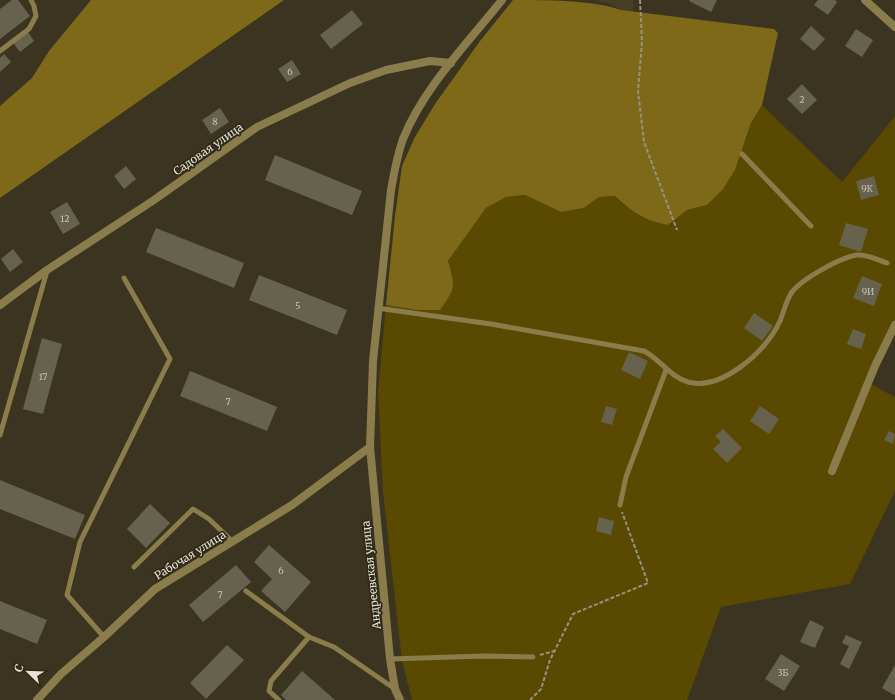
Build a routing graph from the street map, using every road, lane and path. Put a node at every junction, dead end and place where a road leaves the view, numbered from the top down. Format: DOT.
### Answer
graph roads {
  1 [pos="31,0"];
  2 [pos="502,0"];
  3 [pos="640,0"];
  4 [pos="865,0"];
  5 [pos="891,21"];
  6 [pos="895,27"];
  7 [pos="0,51"];
  8 [pos="451,63"];
  9 [pos="742,154"];
  10 [pos="811,226"];
  11 [pos="677,230"];
  12 [pos="887,263"];
  13 [pos="47,270"];
  14 [pos="124,278"];
  15 [pos="0,305"];
  16 [pos="377,308"];
  17 [pos="895,325"];
  18 [pos="666,370"];
  19 [pos="0,435"];
  20 [pos="370,447"];
  21 [pos="832,471"];
  22 [pos="620,505"];
  23 [pos="232,541"];
  24 [pos="134,567"];
  25 [pos="246,591"];
  26 [pos="104,637"];
  27 [pos="309,637"];
  28 [pos="554,651"];
  29 [pos="533,657"];
  30 [pos="390,660"];
  31 [pos="396,690"];
  32 [pos="36,700"];
  33 [pos="279,700"];
  34 [pos="400,700"];
  35 [pos="530,700"];
  1 -- 7 [label="lane"];
  2 -- 8 [label="street, Андреевская улица"];
  3 -- 11 [label="path"];
  4 -- 5 [label="street"];
  5 -- 6 [label="street"];
  8 -- 13 [label="street, Садовая улица"];
  8 -- 16 [label="street, Андреевская улица"];
  9 -- 10 [label="lane"];
  12 -- 16 [label="lane"];
  13 -- 15 [label="street, Садовая улица"];
  13 -- 19 [label="lane"];
  14 -- 26 [label="lane"];
  16 -- 20 [label="street, Андреевская улица"];
  17 -- 21 [label="street"];
  18 -- 22 [label="lane"];
  20 -- 23 [label="street, Рабочая улица"];
  20 -- 30 [label="street, Андреевская улица"];
  22 -- 28 [label="path"];
  23 -- 24 [label="lane"];
  23 -- 26 [label="street, Рабочая улица"];
  25 -- 27 [label="lane"];
  26 -- 32 [label="street, Рабочая улица"];
  27 -- 31 [label="lane"];
  27 -- 33 [label="lane"];
  28 -- 29 [label="path"];
  28 -- 35 [label="path"];
  29 -- 30 [label="lane"];
  30 -- 31 [label="street, Андреевская улица"];
  31 -- 34 [label="street, Андреевская улица"];
}
